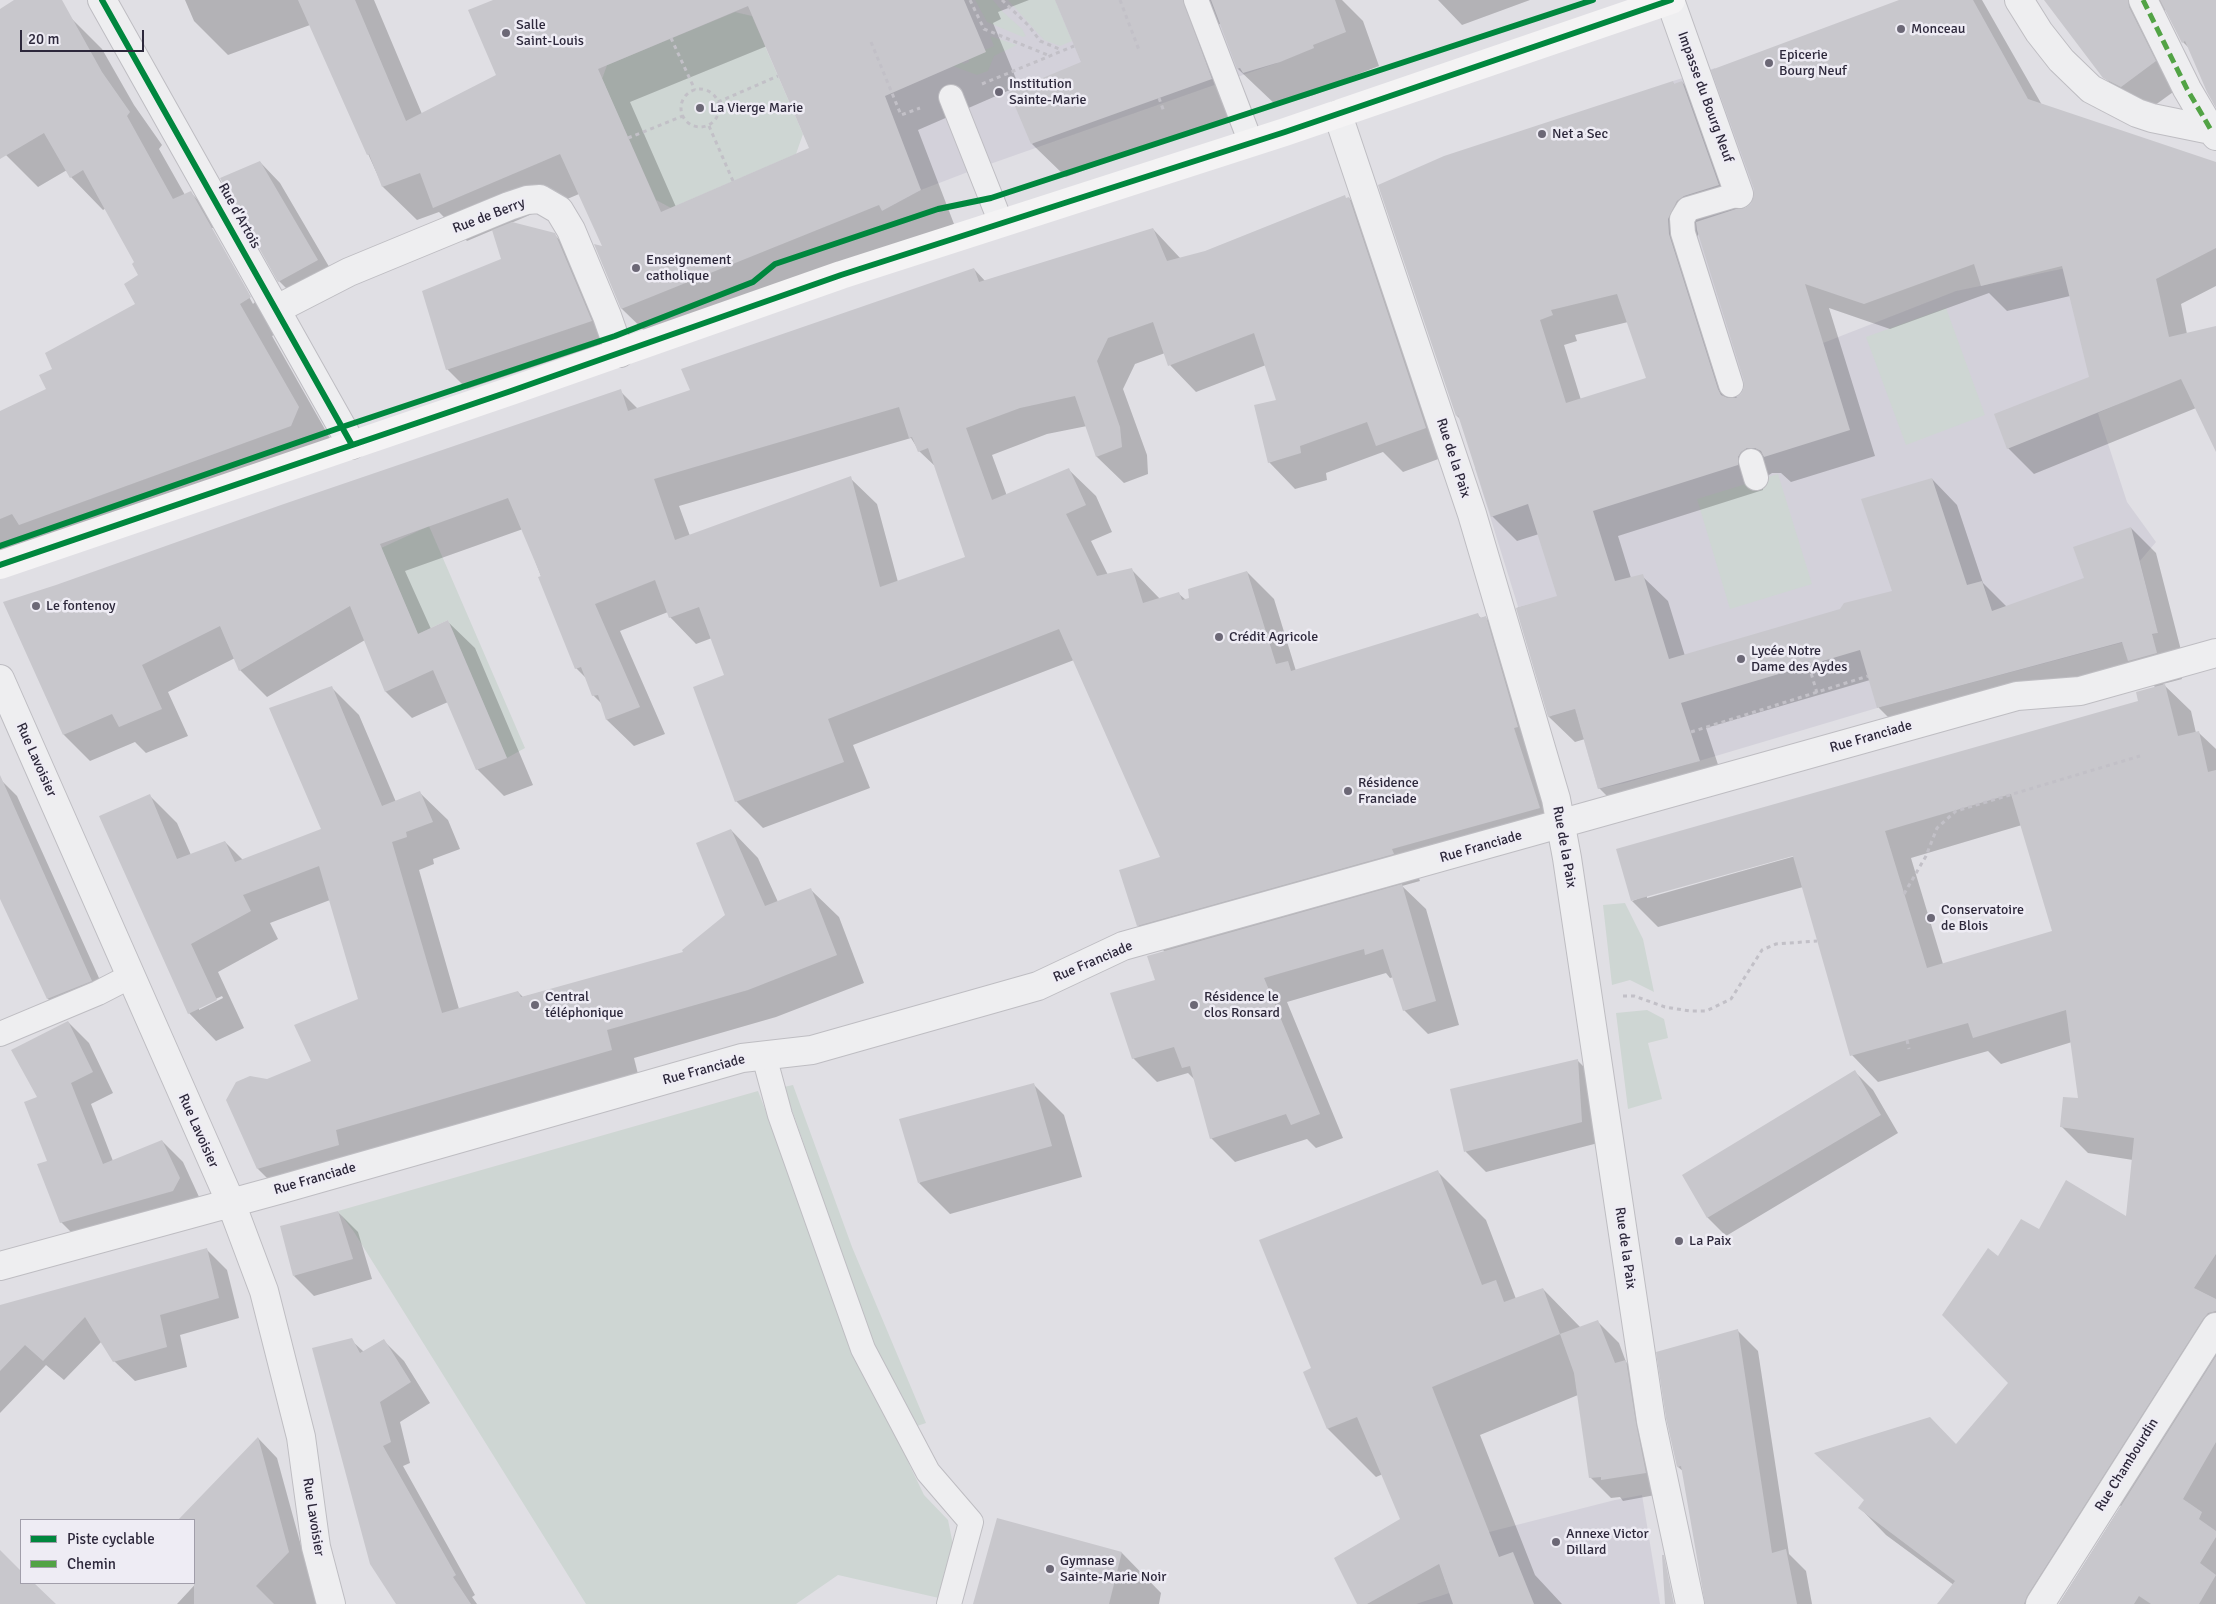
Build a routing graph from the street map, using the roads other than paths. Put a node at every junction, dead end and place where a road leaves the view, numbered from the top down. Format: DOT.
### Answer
graph roads {
  1 [pos="102,0"];
  2 [pos="1196,0"];
  3 [pos="1670,0"];
  4 [pos="2020,0"];
  5 [pos="2143,0"];
  6 [pos="951,97"];
  7 [pos="1338,115"];
  8 [pos="2213,133"];
  9 [pos="1251,143"];
  10 [pos="1739,194"];
  11 [pos="1001,223"];
  12 [pos="277,309"];
  13 [pos="620,353"];
  14 [pos="1731,385"];
  15 [pos="352,445"];
  16 [pos="0,565"];
  17 [pos="2216,653"];
  18 [pos="0,679"];
  19 [pos="1560,824"];
  20 [pos="131,976"];
  21 [pos="0,1034"];
  22 [pos="764,1056"];
  23 [pos="231,1203"];
  24 [pos="0,1266"];
  25 [pos="2216,1327"];
  26 [pos="331,1604"];
  27 [pos="949,1604"];
  28 [pos="1690,1604"];
  29 [pos="2040,1604"];
  1 -- 12 [label="street, Rue d'Artois"];
  2 -- 9 [label="lane"];
  3 -- 7 [label="main road"];
  3 -- 10 [label="street, Impasse du Bourg Neuf"];
  4 -- 8 [label="street"];
  5 -- 8 [label="street"];
  6 -- 11 [label="lane"];
  7 -- 9 [label="main road"];
  7 -- 19 [label="street, Rue de la Paix"];
  9 -- 11 [label="main road"];
  10 -- 14 [label="lane"];
  11 -- 13 [label="main road"];
  12 -- 13 [label="street, Rue de Berry"];
  12 -- 15 [label="street, Rue d'Artois"];
  13 -- 15 [label="main road"];
  15 -- 16 [label="main road"];
  17 -- 19 [label="street, Rue Franciade"];
  18 -- 20 [label="street, Rue Lavoisier"];
  19 -- 22 [label="street, Rue Franciade"];
  19 -- 28 [label="street, Rue de la Paix"];
  20 -- 21 [label="lane"];
  20 -- 23 [label="street, Rue Lavoisier"];
  22 -- 23 [label="street, Rue Franciade"];
  22 -- 27 [label="lane"];
  23 -- 24 [label="street, Rue Franciade"];
  23 -- 26 [label="street, Rue Lavoisier"];
  25 -- 29 [label="street, Rue Chambourdin"];
}
